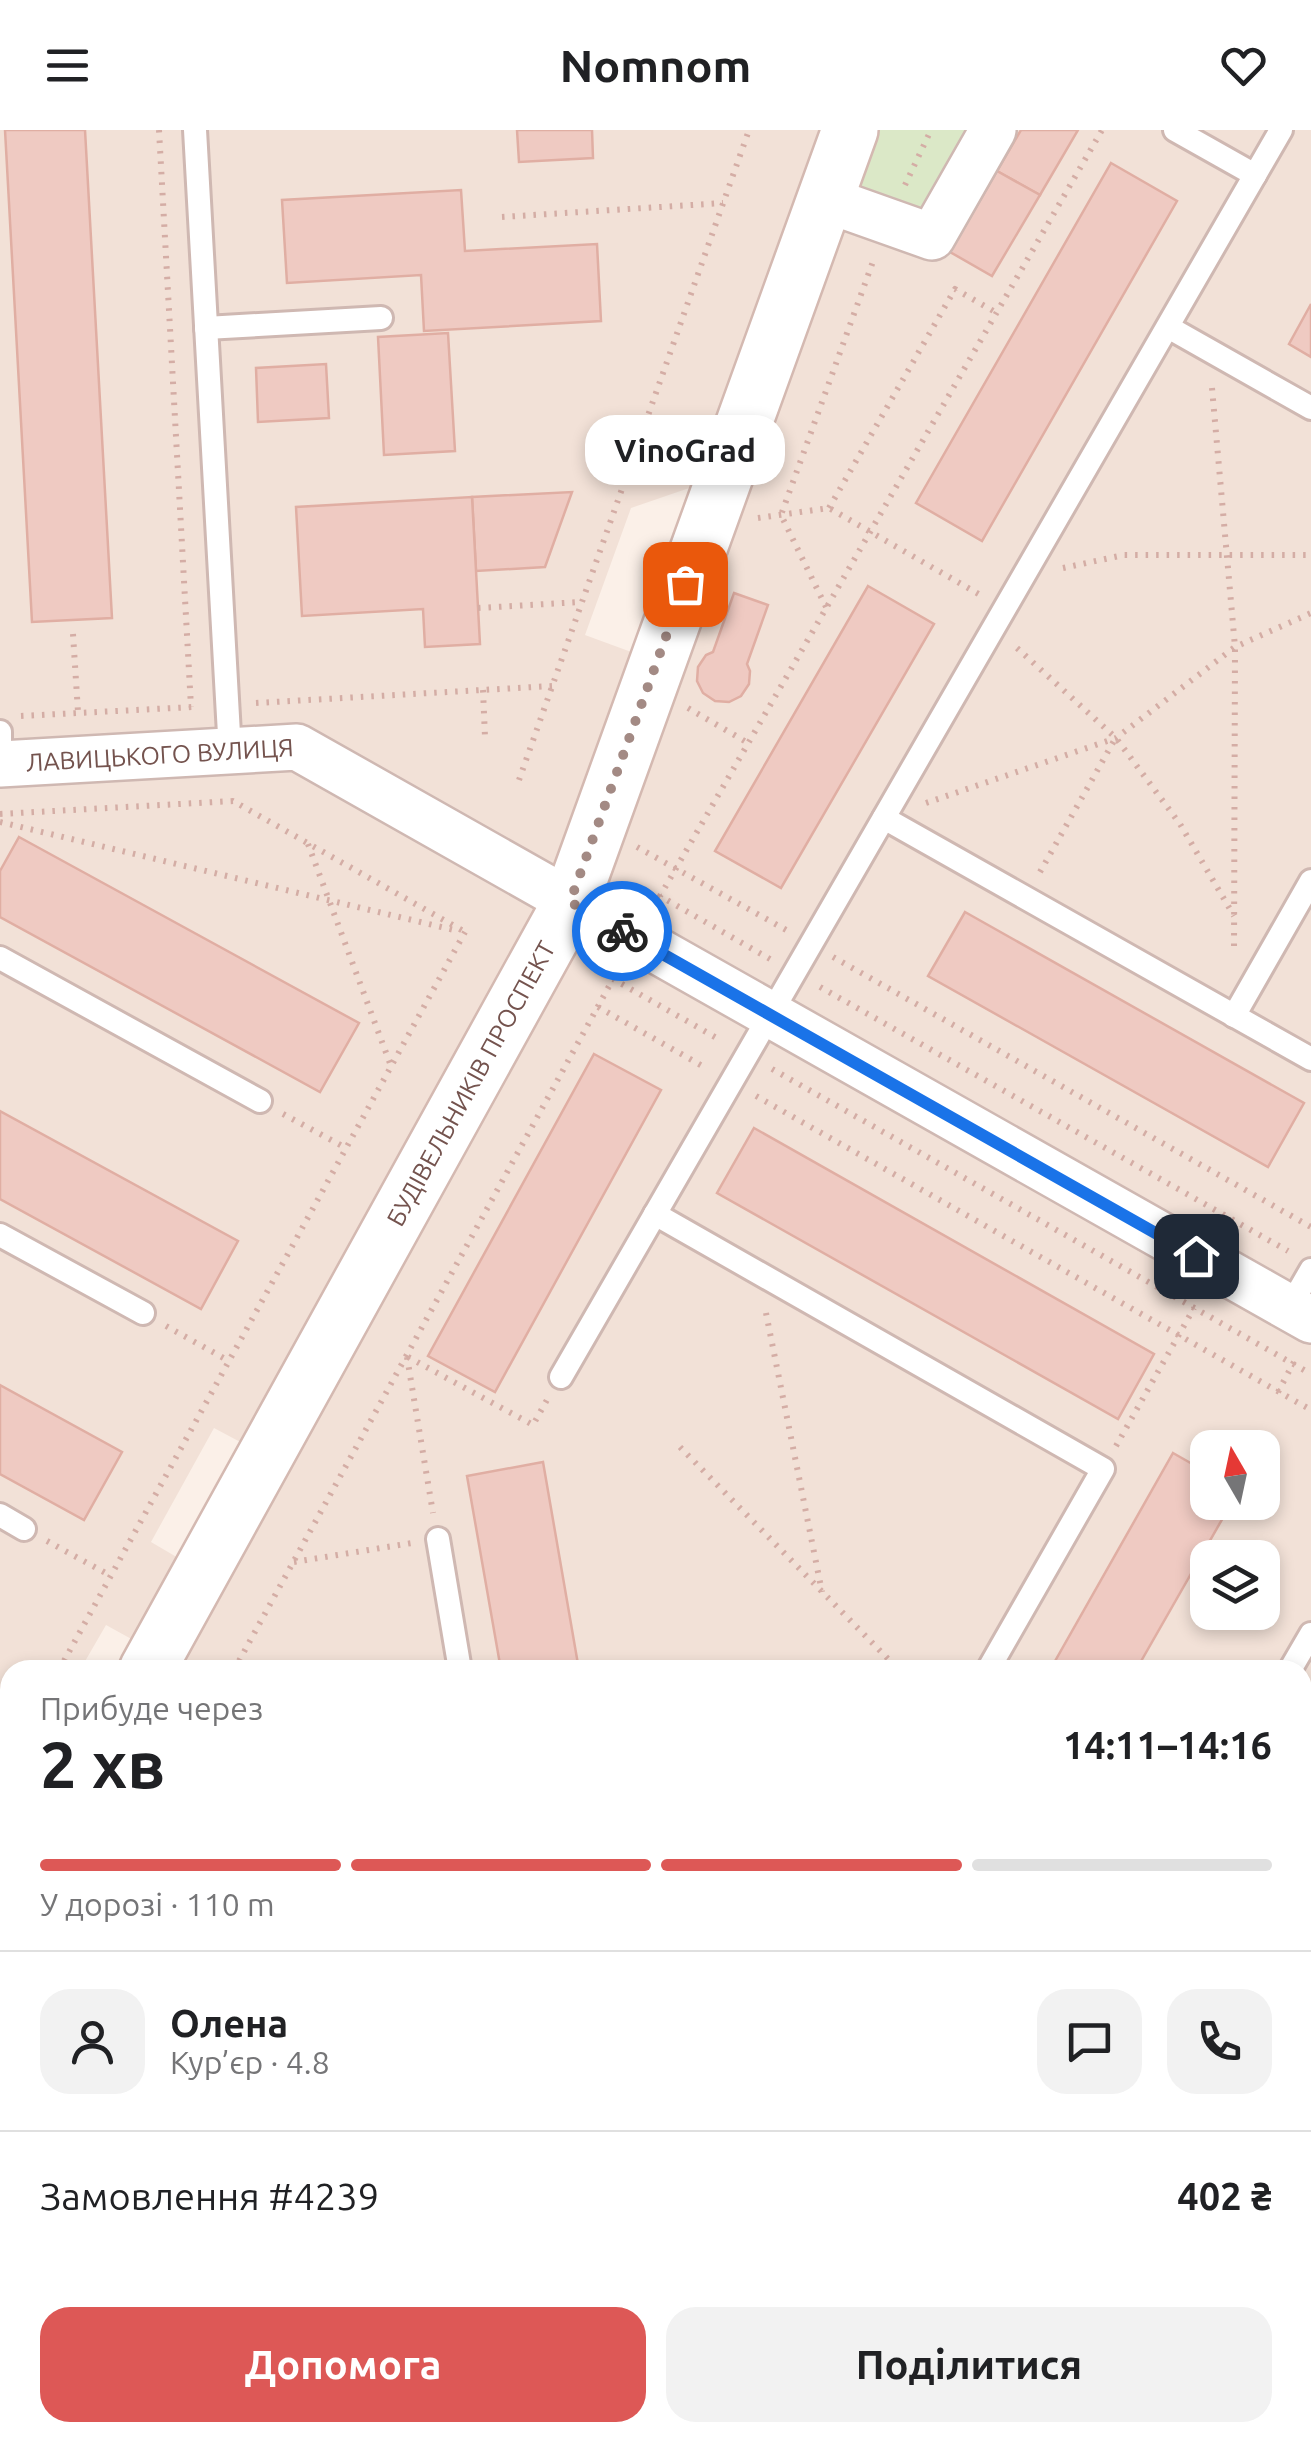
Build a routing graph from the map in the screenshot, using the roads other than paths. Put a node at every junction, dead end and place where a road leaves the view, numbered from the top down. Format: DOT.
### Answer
graph roads {
  1 [pos="195,130"];
  2 [pos="850,130"];
  3 [pos="993,130"];
  4 [pos="1175,130"];
  5 [pos="1281,130"];
  6 [pos="1255,176"];
  7 [pos="826,199"];
  8 [pos="382,318"];
  9 [pos="1168,327"];
  10 [pos="206,328"];
  11 [pos="1311,408"];
  12 [pos="230,752"];
  13 [pos="0,757"];
  14 [pos="884,818"];
  15 [pos="1311,881"];
  16 [pos="570,902"];
  17 [pos="0,958"];
  18 [pos="770,1014"];
  19 [pos="1234,1016"];
  20 [pos="1311,1059"];
  21 [pos="260,1101"];
  22 [pos="655,1214"];
  23 [pos="0,1235"];
  24 [pos="1301,1300"];
  25 [pos="143,1314"];
  26 [pos="561,1377"];
  27 [pos="0,1515"];
  28 [pos="24,1529"];
  29 [pos="438,1538"];
  30 [pos="1311,1634"];
  31 [pos="153,1660"];
  32 [pos="458,1660"];
  33 [pos="994,1660"];
  34 [pos="1296,1660"];
  1 -- 10 [label="lane"];
  2 -- 7 [label="main road, БУДІВЕЛЬНИКІВ ПРОСПЕКТ"];
  3 -- 7 [label="street"];
  4 -- 6 [label="lane"];
  5 -- 6 [label="lane"];
  6 -- 9 [label="lane"];
  7 -- 16 [label="main road, БУДІВЕЛЬНИКІВ ПРОСПЕКТ"];
  8 -- 10 [label="lane"];
  9 -- 11 [label="lane"];
  9 -- 14 [label="lane"];
  10 -- 12 [label="lane"];
  12 -- 13 [label="street, ЛАВИЦЬКОГО ВУЛИЦЯ"];
  12 -- 16 [label="street, ЛАВИЦЬКОГО ВУЛИЦЯ"];
  14 -- 18 [label="lane"];
  14 -- 19 [label="lane"];
  15 -- 19 [label="lane"];
  16 -- 18 [label="street, ЛАВИЦЬКОГО ВУЛИЦЯ"];
  16 -- 31 [label="main road, БУДІВЕЛЬНИКІВ ПРОСПЕКТ"];
  17 -- 21 [label="lane"];
  18 -- 22 [label="lane"];
  18 -- 24 [label="street, ЛАВИЦЬКОГО ВУЛИЦЯ"];
  19 -- 20 [label="lane"];
  22 -- 26 [label="lane"];
  22 -- 33 [label="lane"];
  23 -- 25 [label="lane"];
  27 -- 28 [label="lane"];
  29 -- 32 [label="lane"];
  30 -- 34 [label="lane"];
}
